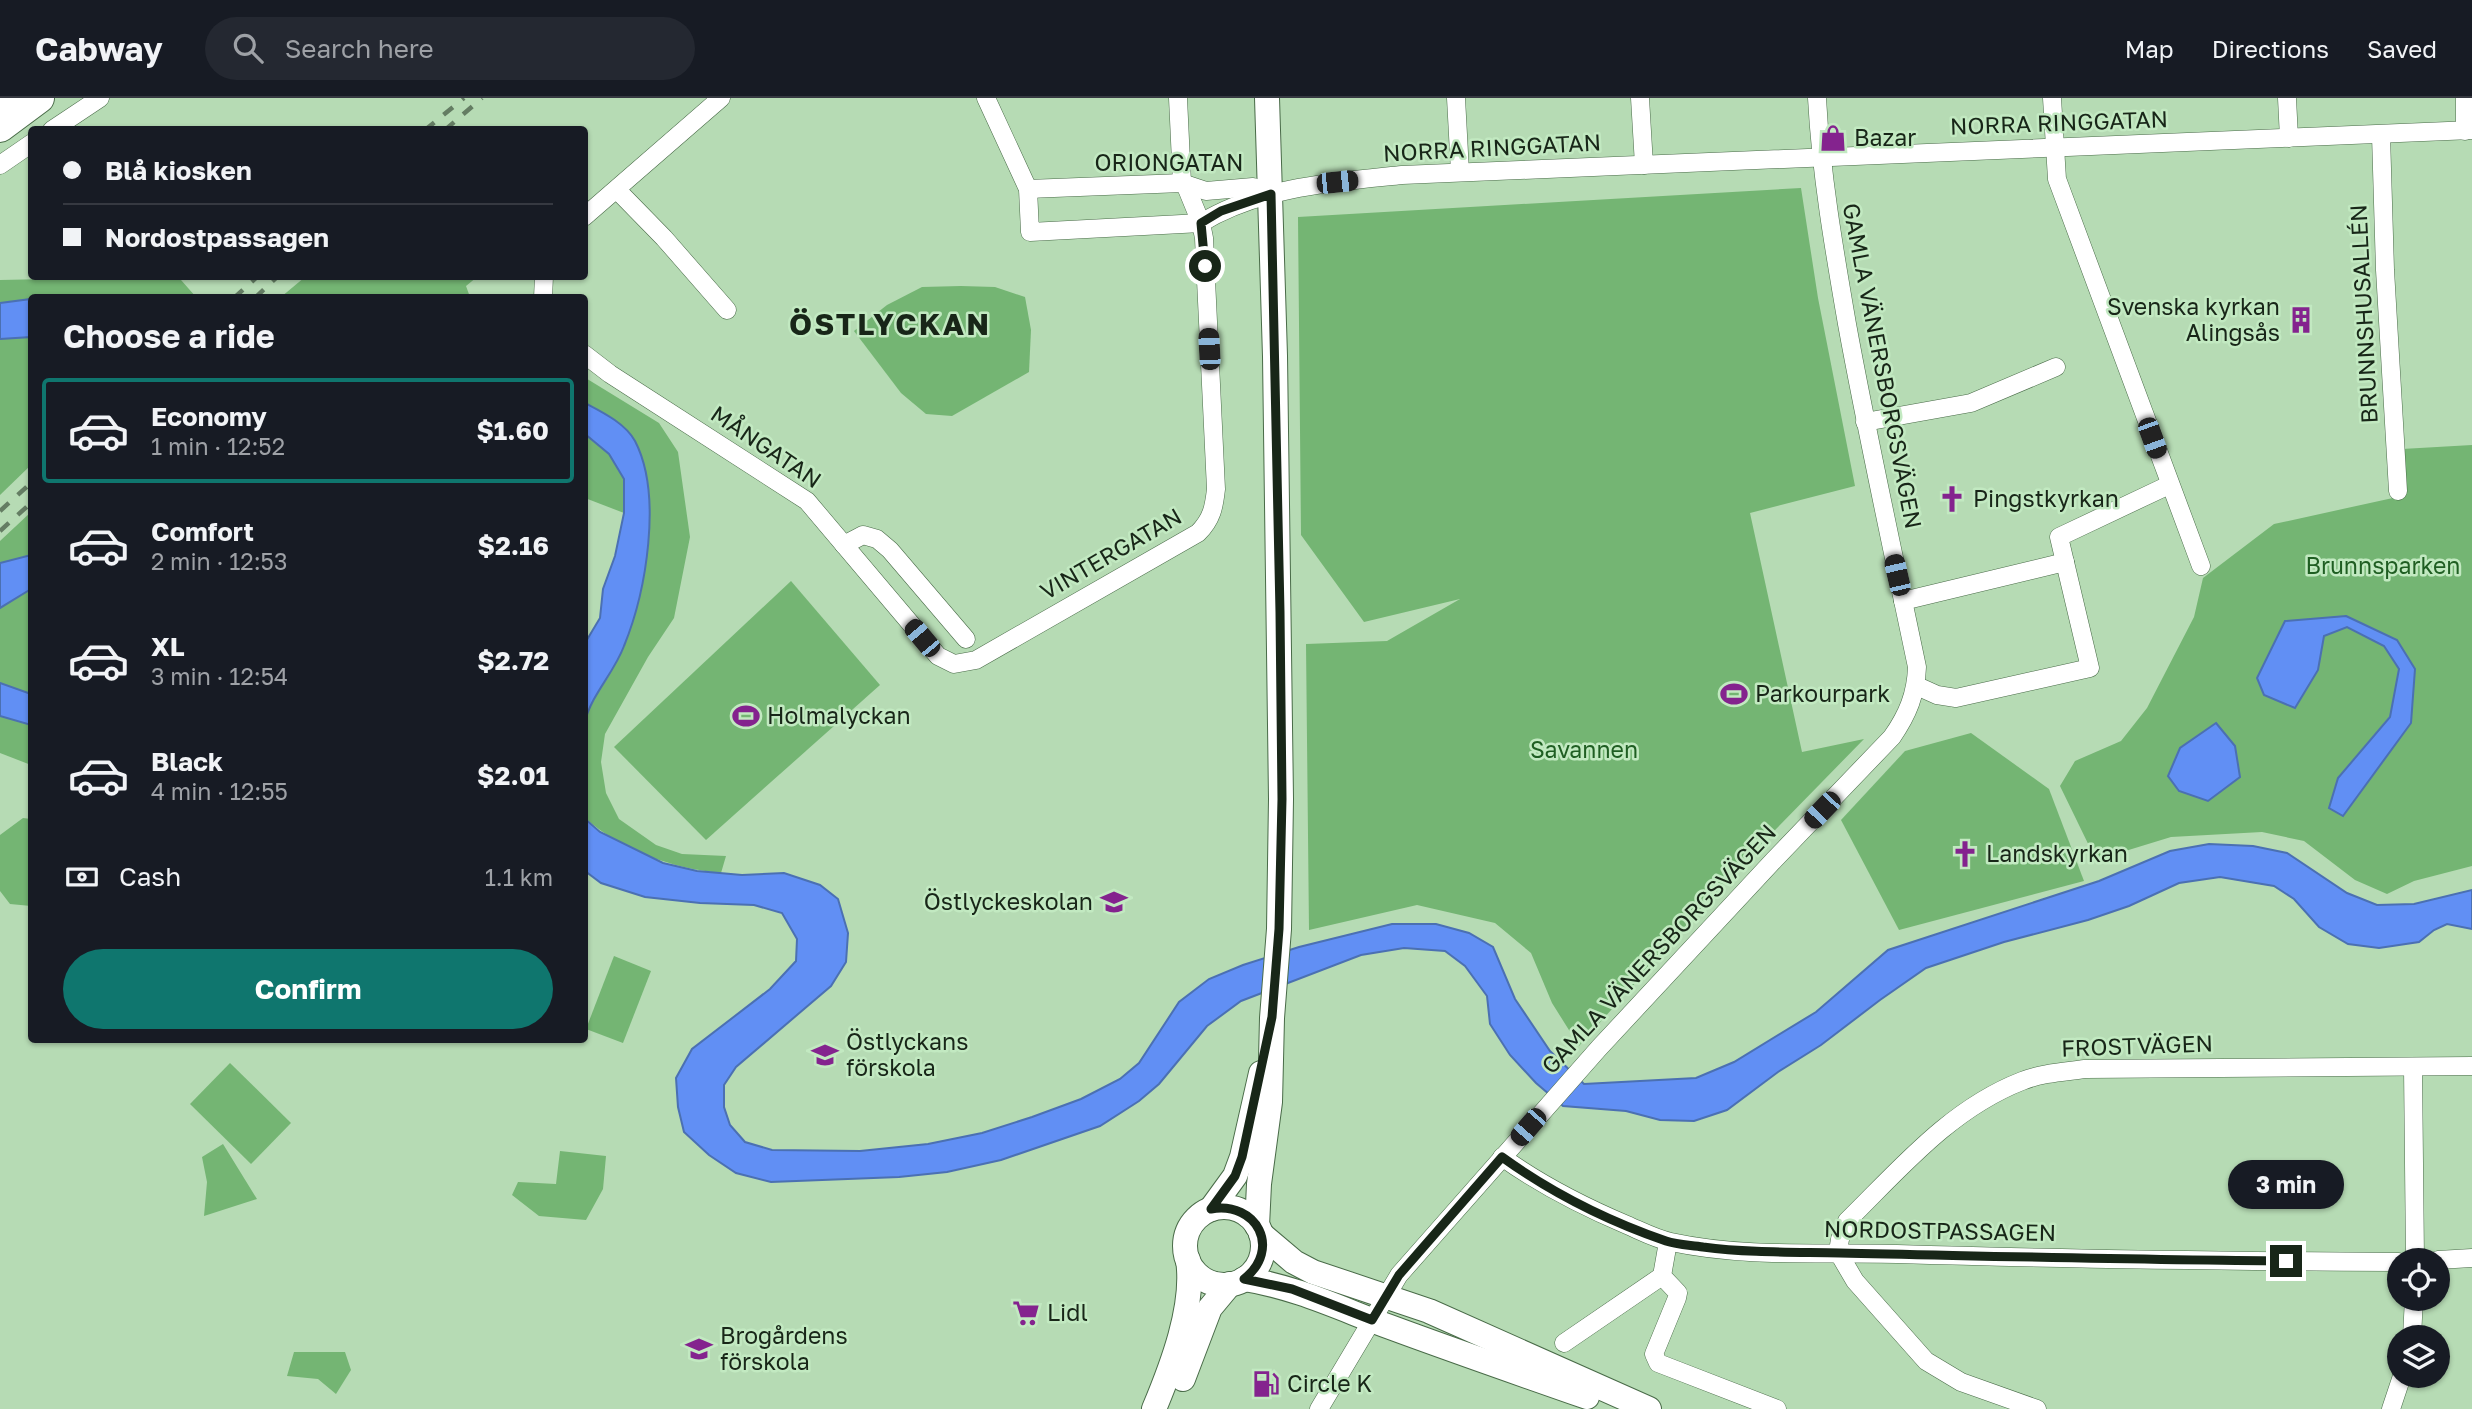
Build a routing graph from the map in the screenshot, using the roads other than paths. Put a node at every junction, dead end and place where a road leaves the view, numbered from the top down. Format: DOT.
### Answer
graph roads {
  1 [pos="38,98"];
  2 [pos="100,98"];
  3 [pos="722,98"];
  4 [pos="986,98"];
  5 [pos="1178,98"];
  6 [pos="1267,98"];
  7 [pos="1456,98"];
  8 [pos="1640,98"];
  9 [pos="1817,98"];
  10 [pos="2052,98"];
  11 [pos="2287,98"];
  12 [pos="2465,98"];
  13 [pos="58,126"];
  14 [pos="0,127"];
  15 [pos="2469,130"];
  16 [pos="2381,135"];
  17 [pos="2289,138"];
  18 [pos="28,146"];
  19 [pos="2054,148"];
  20 [pos="1820,158"];
  21 [pos="0,165"];
  22 [pos="1644,165"];
  23 [pos="1460,172"];
  24 [pos="1183,184"];
  25 [pos="1028,189"];
  26 [pos="621,194"];
  27 [pos="1271,194"];
  28 [pos="588,214"];
  29 [pos="1201,223"];
  30 [pos="727,310"];
  31 [pos="588,357"];
  32 [pos="2056,367"];
  33 [pos="1865,422"];
  34 [pos="2169,485"];
  35 [pos="2398,491"];
  36 [pos="844,545"];
  37 [pos="2065,562"];
  38 [pos="2200,566"];
  39 [pos="1903,601"];
  40 [pos="966,639"];
  41 [pos="954,664"];
  42 [pos="1917,686"];
  43 [pos="1272,1017"];
  44 [pos="2472,1066"];
  45 [pos="2413,1067"];
  46 [pos="1502,1157"];
  47 [pos="1211,1209"];
  48 [pos="1259,1230"];
  49 [pos="1668,1242"];
  50 [pos="2415,1248"];
  51 [pos="1838,1252"];
  52 [pos="2472,1258"];
  53 [pos="1188,1259"];
  54 [pos="2450,1259"];
  55 [pos="2387,1262"];
  56 [pos="1662,1276"];
  57 [pos="1237,1282"];
  58 [pos="1386,1295"];
  59 [pos="1372,1320"];
  60 [pos="1564,1343"];
  61 [pos="2398,1388"];
  62 [pos="1154,1409"];
  63 [pos="1172,1409"];
  64 [pos="1319,1409"];
  65 [pos="1621,1409"];
  66 [pos="1649,1409"];
  67 [pos="1777,1409"];
  68 [pos="2037,1409"];
  69 [pos="2391,1409"];
  1 -- 14 [label="highway"];
  2 -- 13 [label="street"];
  3 -- 28 [label="street"];
  4 -- 25 [label="street, ORIONGATAN"];
  5 -- 24 [label="street, VINTERGATAN"];
  6 -- 27 [label="main road"];
  7 -- 23 [label="street"];
  8 -- 22 [label="street"];
  9 -- 20 [label="street, GAMLA VÄNERSBORGSVÄGEN"];
  10 -- 19 [label="street"];
  11 -- 17 [label="street"];
  12 -- 15 [label="street"];
  15 -- 16 [label="street, NORRA RINGGATAN"];
  16 -- 17 [label="street, NORRA RINGGATAN"];
  16 -- 35 [label="street, BRUNNSHUSALLÉN"];
  17 -- 19 [label="street, NORRA RINGGATAN"];
  18 -- 21 [label="street"];
  19 -- 20 [label="street, NORRA RINGGATAN"];
  19 -- 34 [label="street"];
  20 -- 22 [label="street, NORRA RINGGATAN"];
  20 -- 33 [label="street, GAMLA VÄNERSBORGSVÄGEN"];
  22 -- 23 [label="street, NORRA RINGGATAN"];
  23 -- 27 [label="street, NORRA RINGGATAN"];
  24 -- 25 [label="street, ORIONGATAN"];
  24 -- 27 [label="street, ORIONGATAN"];
  24 -- 29 [label="street, VINTERGATAN"];
  25 -- 29 [label="street, ORIONGATAN"];
  26 -- 30 [label="street"];
  27 -- 29 [label="street, ORIONGATAN"];
  27 -- 43 [label="main road"];
  29 -- 41 [label="street, VINTERGATAN"];
  31 -- 36 [label="street, MÅNGATAN"];
  32 -- 33 [label="street"];
  33 -- 39 [label="street, GAMLA VÄNERSBORGSVÄGEN"];
  34 -- 37 [label="street"];
  34 -- 38 [label="street"];
  36 -- 40 [label="street"];
  36 -- 41 [label="street, MÅNGATAN"];
  37 -- 39 [label="street"];
  37 -- 42 [label="street"];
  39 -- 42 [label="street, GAMLA VÄNERSBORGSVÄGEN"];
  42 -- 46 [label="street, GAMLA VÄNERSBORGSVÄGEN"];
  43 -- 47 [label="main road"];
  43 -- 48 [label="main road"];
  44 -- 45 [label="street, FROSTVÄGEN"];
  45 -- 50 [label="street"];
  45 -- 51 [label="street, FROSTVÄGEN"];
  46 -- 49 [label="street, NORDOSTPASSAGEN"];
  46 -- 58 [label="street, GAMLA VÄNERSBORGSVÄGEN"];
  47 -- 48 [label="main road"];
  47 -- 53 [label="main road"];
  48 -- 57 [label="main road"];
  48 -- 58 [label="main road"];
  49 -- 51 [label="street, NORDOSTPASSAGEN"];
  49 -- 56 [label="street"];
  51 -- 55 [label="street, NORDOSTPASSAGEN"];
  51 -- 68 [label="street"];
  52 -- 54 [label="street"];
  53 -- 57 [label="main road"];
  53 -- 62 [label="main road"];
  56 -- 60 [label="street"];
  56 -- 67 [label="street"];
  57 -- 59 [label="main road"];
  57 -- 63 [label="main road"];
  58 -- 59 [label="street, GAMLA VÄNERSBORGSVÄGEN"];
  58 -- 66 [label="main road"];
  59 -- 64 [label="street, GAMLA VÄNERSBORGSVÄGEN"];
  59 -- 65 [label="main road"];
  61 -- 69 [label="street"];
}
